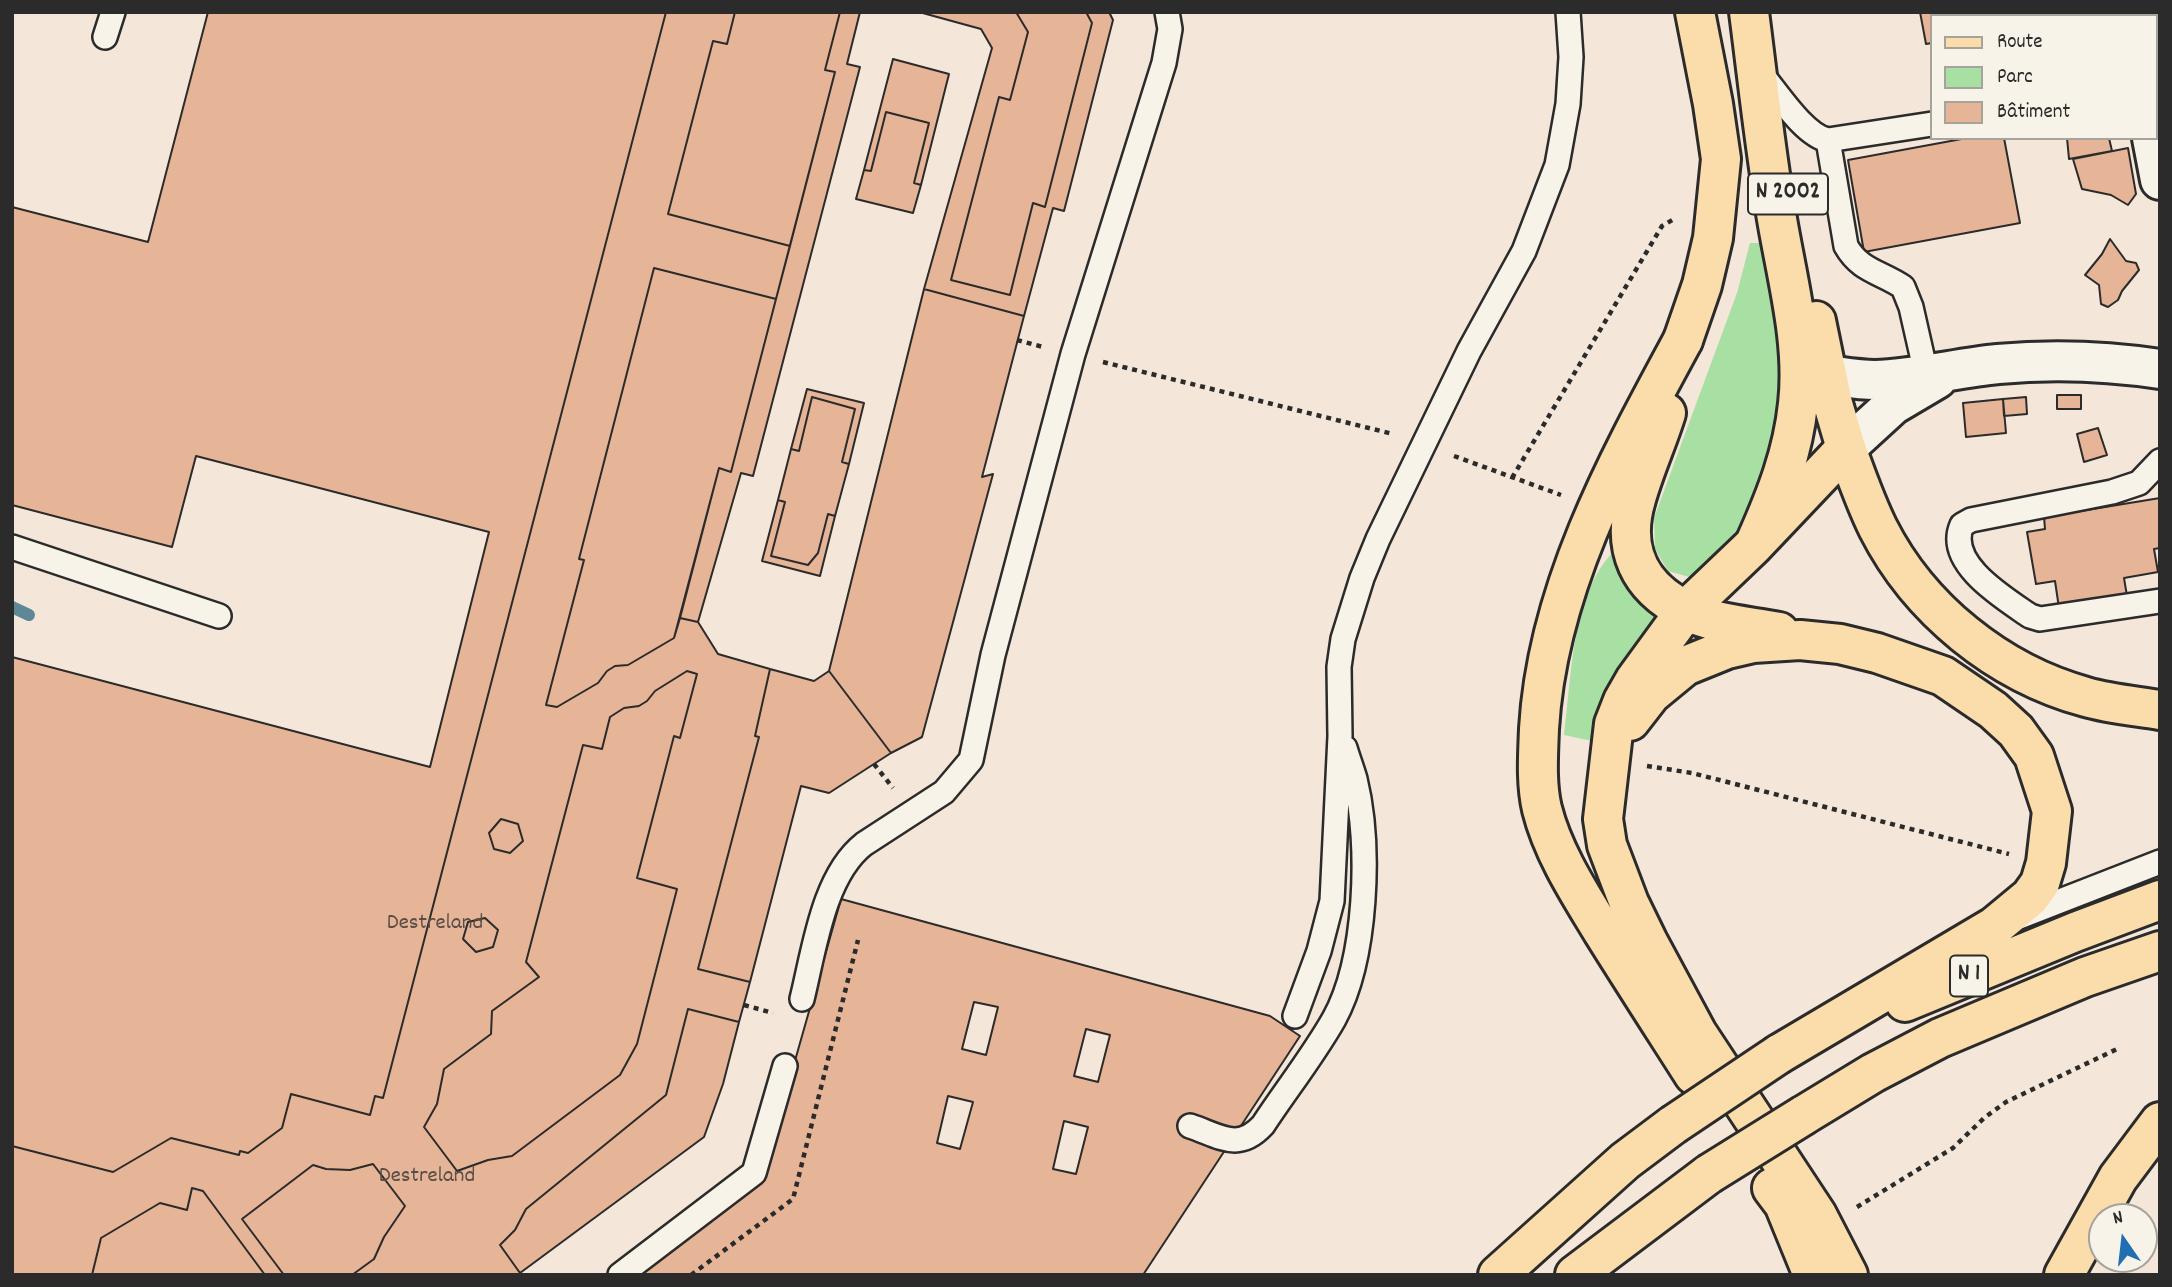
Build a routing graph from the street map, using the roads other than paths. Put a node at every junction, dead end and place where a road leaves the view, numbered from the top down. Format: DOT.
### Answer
graph roads {
  1 [pos="113,12"];
  2 [pos="1167,12"];
  3 [pos="1568,12"];
  4 [pos="1695,12"];
  5 [pos="1750,12"];
  6 [pos="105,37"];
  7 [pos="1763,76"];
  8 [pos="1930,124"];
  9 [pos="1828,140"];
  10 [pos="2152,140"];
  11 [pos="2160,180"];
  12 [pos="1683,340"];
  13 [pos="2155,358"];
  14 [pos="1827,375"];
  15 [pos="1938,375"];
  16 [pos="1846,449"];
  17 [pos="2160,461"];
  18 [pos="1754,546"];
  19 [pos="12,547"];
  20 [pos="2160,601"];
  21 [pos="1686,610"];
  22 [pos="219,616"];
  23 [pos="1840,644"];
  24 [pos="2160,710"];
  25 [pos="1340,736"];
  26 [pos="1609,760"];
  27 [pos="2160,862"];
  28 [pos="2160,901"];
  29 [pos="1995,926"];
  30 [pos="2160,951"];
  31 [pos="802,999"];
  32 [pos="1295,1016"];
  33 [pos="1779,1055"];
  34 [pos="785,1066"];
  35 [pos="2160,1122"];
  36 [pos="1190,1126"];
  37 [pos="1709,1174"];
  38 [pos="1841,1242"];
  39 [pos="620,1275"];
  40 [pos="1497,1275"];
  41 [pos="1575,1275"];
  42 [pos="1614,1275"];
  43 [pos="1813,1275"];
  44 [pos="1848,1275"];
  45 [pos="2064,1275"];
  1 -- 6 [label="lane"];
  2 -- 31 [label="lane"];
  3 -- 25 [label="lane"];
  4 -- 12 [label="main road, N 2002"];
  5 -- 7 [label="main road, N 2002"];
  5 -- 18 [label="main road"];
  7 -- 9 [label="lane"];
  7 -- 14 [label="main road, N 2002"];
  8 -- 9 [label="lane"];
  9 -- 15 [label="lane"];
  10 -- 11 [label="street"];
  12 -- 21 [label="main road"];
  12 -- 43 [label="main road"];
  13 -- 15 [label="street"];
  14 -- 15 [label="street"];
  14 -- 16 [label="main road, N 2002"];
  15 -- 16 [label="street"];
  16 -- 18 [label="main road"];
  16 -- 24 [label="main road"];
  17 -- 20 [label="lane"];
  18 -- 21 [label="main road"];
  19 -- 22 [label="lane"];
  21 -- 23 [label="main road"];
  21 -- 26 [label="main road"];
  23 -- 26 [label="main road"];
  23 -- 29 [label="main road"];
  25 -- 32 [label="lane"];
  25 -- 36 [label="lane"];
  26 -- 38 [label="main road"];
  27 -- 29 [label="lane"];
  28 -- 33 [label="main road, N 1"];
  29 -- 33 [label="main road"];
  30 -- 37 [label="main road, N 1, bridge"];
  33 -- 40 [label="main road, N 1, bridge"];
  34 -- 39 [label="lane"];
  35 -- 45 [label="main road"];
  37 -- 41 [label="main road, N 1"];
  37 -- 42 [label="main road"];
  38 -- 44 [label="main road"];
}
